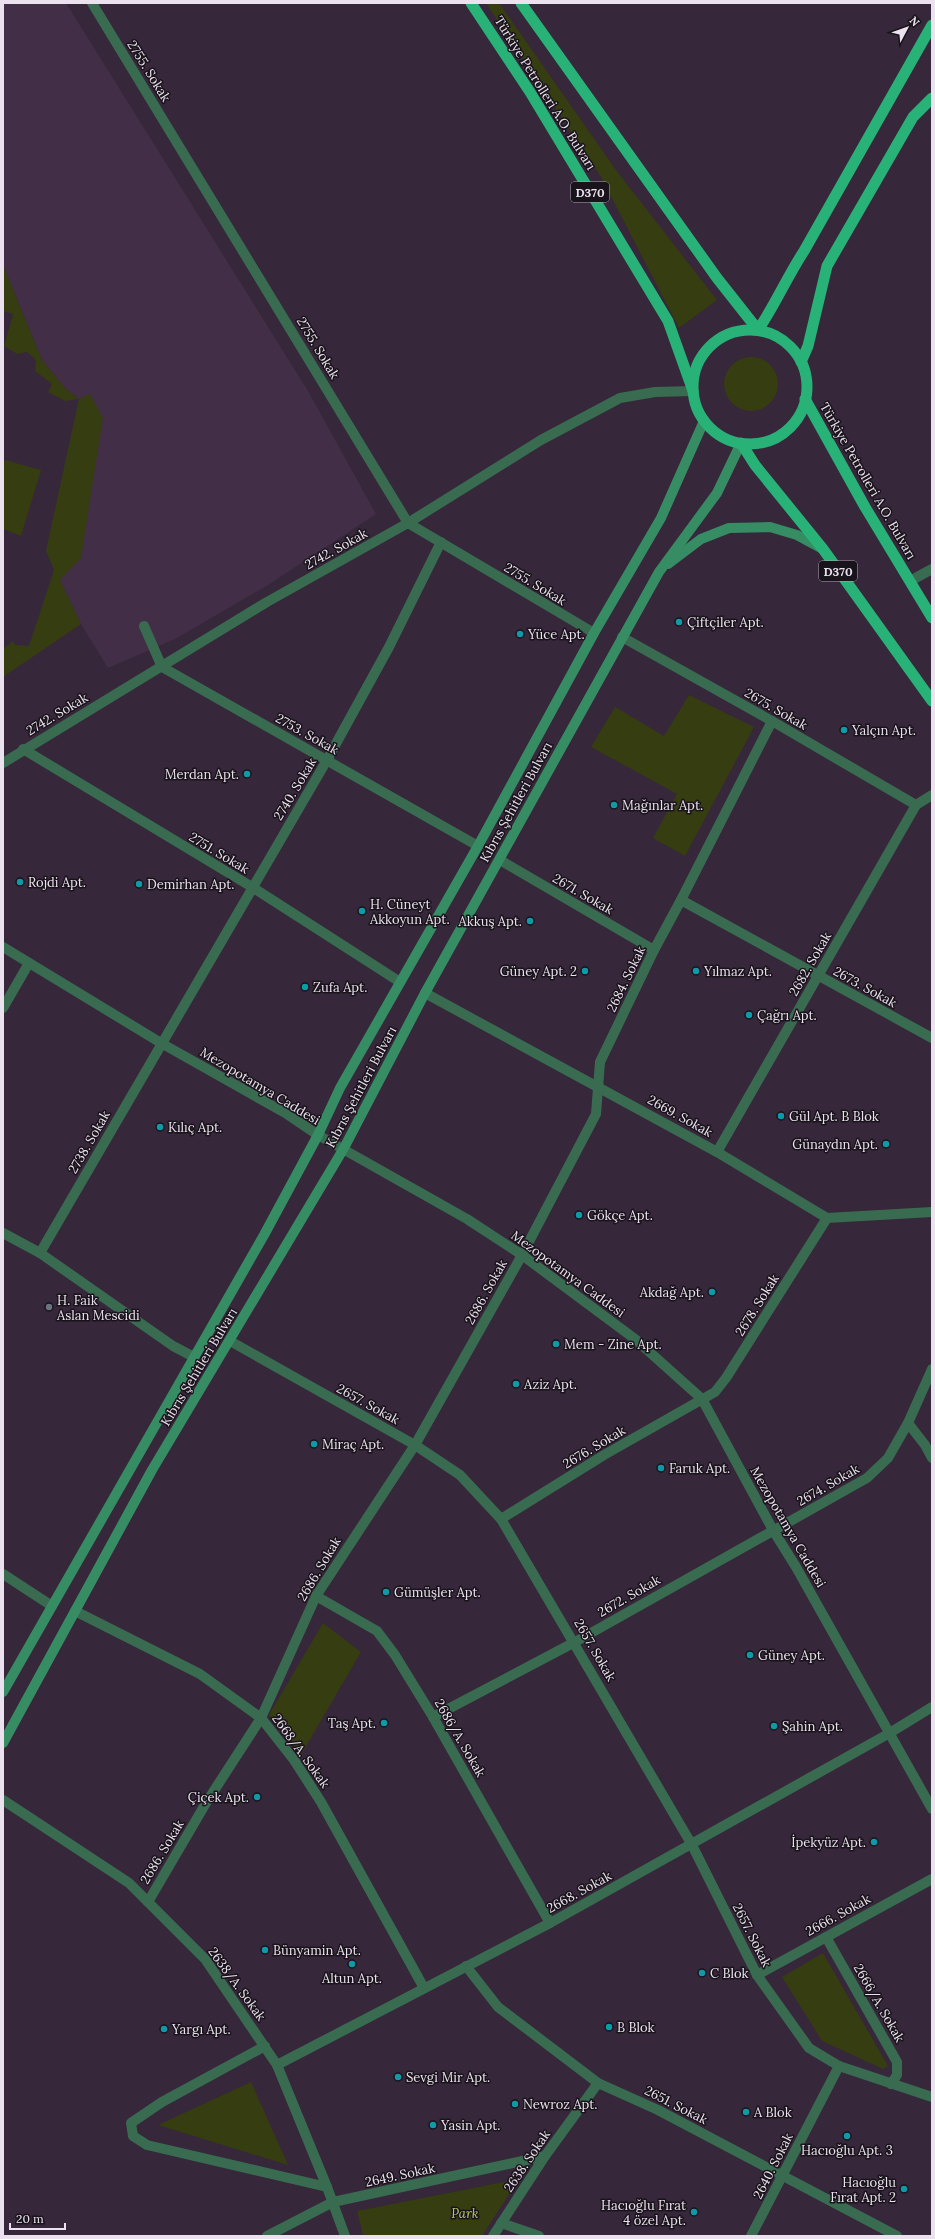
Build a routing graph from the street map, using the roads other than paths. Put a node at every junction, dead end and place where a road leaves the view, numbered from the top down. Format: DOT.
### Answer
graph roads {
  1 [pos="92,3"];
  2 [pos="471,3"];
  3 [pos="521,3"];
  4 [pos="932,25"];
  5 [pos="932,98"];
  6 [pos="758,330"];
  7 [pos="801,362"];
  8 [pos="693,391"];
  9 [pos="805,399"];
  10 [pos="704,421"];
  11 [pos="741,443"];
  12 [pos="408,523"];
  13 [pos="441,542"];
  14 [pos="823,549"];
  15 [pos="932,569"];
  16 [pos="659,572"];
  17 [pos="910,581"];
  18 [pos="932,618"];
  19 [pos="144,626"];
  20 [pos="594,633"];
  21 [pos="622,637"];
  22 [pos="162,667"];
  23 [pos="932,701"];
  24 [pos="772,720"];
  25 [pos="23,750"];
  26 [pos="327,760"];
  27 [pos="3,763"];
  28 [pos="932,795"];
  29 [pos="916,805"];
  30 [pos="478,846"];
  31 [pos="500,860"];
  32 [pos="252,887"];
  33 [pos="681,900"];
  34 [pos="3,948"];
  35 [pos="654,950"];
  36 [pos="29,963"];
  37 [pos="818,976"];
  38 [pos="400,982"];
  39 [pos="425,993"];
  40 [pos="3,1008"];
  41 [pos="932,1038"];
  42 [pos="161,1043"];
  43 [pos="599,1086"];
  44 [pos="318,1135"];
  45 [pos="344,1148"];
  46 [pos="718,1152"];
  47 [pos="932,1212"];
  48 [pos="827,1218"];
  49 [pos="3,1233"];
  50 [pos="40,1253"];
  51 [pos="522,1255"];
  52 [pos="230,1341"];
  53 [pos="194,1357"];
  54 [pos="932,1369"];
  55 [pos="702,1399"];
  56 [pos="908,1423"];
  57 [pos="415,1445"];
  58 [pos="932,1458"];
  59 [pos="502,1519"];
  60 [pos="773,1530"];
  61 [pos="3,1574"];
  62 [pos="316,1596"];
  63 [pos="52,1606"];
  64 [pos="75,1611"];
  65 [pos="575,1642"];
  66 [pos="3,1692"];
  67 [pos="932,1707"];
  68 [pos="433,1717"];
  69 [pos="261,1718"];
  70 [pos="888,1734"];
  71 [pos="3,1743"];
  72 [pos="3,1800"];
  73 [pos="932,1809"];
  74 [pos="692,1845"];
  75 [pos="932,1879"];
  76 [pos="148,1902"];
  77 [pos="550,1923"];
  78 [pos="826,1937"];
  79 [pos="466,1966"];
  80 [pos="757,1975"];
  81 [pos="424,1988"];
  82 [pos="265,2046"];
  83 [pos="277,2065"];
  84 [pos="839,2066"];
  85 [pos="598,2082"];
  86 [pos="890,2084"];
  87 [pos="932,2097"];
  88 [pos="545,2156"];
  89 [pos="783,2175"];
  90 [pos="327,2187"];
  91 [pos="333,2202"];
  92 [pos="501,2223"];
  93 [pos="267,2236"];
  94 [pos="345,2236"];
  95 [pos="493,2236"];
  96 [pos="539,2236"];
  97 [pos="751,2236"];
  98 [pos="897,2236"];
  1 -- 12 [label="street, 2755. Sokak"];
  2 -- 8 [label="highway, Türkiye Petrolleri A.O. Bulvarı / D370"];
  3 -- 6 [label="highway"];
  4 -- 6 [label="highway"];
  5 -- 7 [label="highway"];
  6 -- 7 [label="highway, D370"];
  6 -- 8 [label="highway, D370"];
  7 -- 9 [label="highway, D370"];
  8 -- 10 [label="highway, D370"];
  8 -- 12 [label="street, 2742. Sokak"];
  9 -- 11 [label="highway, D370"];
  9 -- 17 [label="highway, Türkiye Petrolleri A.O. Bulvarı"];
  10 -- 11 [label="highway, D370"];
  10 -- 20 [label="main road, Kıbrıs Şehitleri Bulvarı"];
  11 -- 14 [label="highway, D370"];
  11 -- 16 [label="main road, Kıbrıs Şehitleri Bulvarı"];
  12 -- 13 [label="street, 2755. Sokak"];
  12 -- 22 [label="street, 2742. Sokak"];
  13 -- 20 [label="street, 2755. Sokak"];
  13 -- 26 [label="street, 2740. Sokak"];
  14 -- 16 [label="main road"];
  14 -- 23 [label="highway, D370"];
  15 -- 17 [label="street"];
  16 -- 21 [label="main road, Kıbrıs Şehitleri Bulvarı"];
  17 -- 18 [label="highway, Türkiye Petrolleri A.O. Bulvarı"];
  19 -- 22 [label="street"];
  20 -- 30 [label="main road, Kıbrıs Şehitleri Bulvarı"];
  21 -- 24 [label="street, 2675. Sokak"];
  21 -- 31 [label="main road, Kıbrıs Şehitleri Bulvarı"];
  22 -- 25 [label="street, 2742. Sokak"];
  22 -- 26 [label="street, 2753. Sokak"];
  24 -- 29 [label="street, 2675. Sokak"];
  24 -- 33 [label="street, 2684. Sokak"];
  25 -- 27 [label="street, 2742. Sokak"];
  25 -- 32 [label="street, 2751. Sokak"];
  26 -- 30 [label="street, 2753. Sokak"];
  26 -- 32 [label="street, 2740. Sokak"];
  28 -- 29 [label="street, 2682. Sokak"];
  29 -- 37 [label="street, 2682. Sokak"];
  30 -- 38 [label="main road, Kıbrıs Şehitleri Bulvarı"];
  31 -- 35 [label="street, 2671. Sokak"];
  31 -- 39 [label="main road, Kıbrıs Şehitleri Bulvarı"];
  32 -- 38 [label="street, 2751. Sokak"];
  32 -- 42 [label="street, 2740. Sokak"];
  33 -- 35 [label="street, 2684. Sokak"];
  33 -- 37 [label="street, 2673. Sokak"];
  34 -- 36 [label="street, Mezopotamya Caddesi"];
  35 -- 43 [label="street, 2684. Sokak"];
  36 -- 40 [label="street"];
  36 -- 42 [label="street, Mezopotamya Caddesi"];
  37 -- 41 [label="street, 2673. Sokak"];
  37 -- 46 [label="street, 2682. Sokak"];
  38 -- 44 [label="main road, Kıbrıs Şehitleri Bulvarı"];
  39 -- 43 [label="street, 2669. Sokak"];
  39 -- 45 [label="main road, Kıbrıs Şehitleri Bulvarı"];
  42 -- 44 [label="street, Mezopotamya Caddesi"];
  42 -- 50 [label="street, 2738. Sokak"];
  43 -- 46 [label="street, 2669. Sokak"];
  43 -- 51 [label="street, 2684. Sokak"];
  44 -- 45 [label="street, Mezopotamya Caddesi"];
  44 -- 53 [label="main road, Kıbrıs Şehitleri Bulvarı"];
  45 -- 51 [label="street, Mezopotamya Caddesi"];
  45 -- 52 [label="main road, Kıbrıs Şehitleri Bulvarı"];
  46 -- 48 [label="street, 2669. Sokak"];
  47 -- 48 [label="street"];
  48 -- 55 [label="street, 2678. Sokak"];
  49 -- 50 [label="street"];
  50 -- 53 [label="street"];
  51 -- 55 [label="street, Mezopotamya Caddesi"];
  51 -- 57 [label="street, 2686. Sokak"];
  52 -- 57 [label="street, 2657. Sokak"];
  52 -- 64 [label="main road, Kıbrıs Şehitleri Bulvarı"];
  53 -- 63 [label="main road, Kıbrıs Şehitleri Bulvarı"];
  54 -- 56 [label="street, 2674. Sokak"];
  55 -- 59 [label="street, 2676. Sokak"];
  55 -- 60 [label="street, Mezopotamya Caddesi"];
  56 -- 58 [label="street"];
  56 -- 60 [label="street, 2674. Sokak"];
  57 -- 59 [label="street, 2657. Sokak"];
  57 -- 62 [label="street, 2686. Sokak"];
  59 -- 65 [label="street, 2657. Sokak"];
  60 -- 65 [label="street, 2672. Sokak"];
  60 -- 70 [label="street, Mezopotamya Caddesi"];
  61 -- 63 [label="street"];
  62 -- 68 [label="street, 2686/A. Sokak"];
  62 -- 69 [label="street, 2686. Sokak"];
  63 -- 66 [label="main road, Kıbrıs Şehitleri Bulvarı"];
  64 -- 69 [label="street, 2668/A. Sokak"];
  64 -- 71 [label="main road, Kıbrıs Şehitleri Bulvarı"];
  65 -- 68 [label="street, 2672. Sokak"];
  65 -- 74 [label="street, 2657. Sokak"];
  67 -- 70 [label="street, 2668. Sokak"];
  68 -- 77 [label="street, 2686/A. Sokak"];
  69 -- 76 [label="street, 2686. Sokak"];
  69 -- 81 [label="street, 2668/A. Sokak"];
  70 -- 73 [label="street, Mezopotamya Caddesi"];
  70 -- 74 [label="street, 2668. Sokak"];
  72 -- 76 [label="street, 2638/A. Sokak"];
  74 -- 77 [label="street, 2668. Sokak"];
  74 -- 80 [label="street, 2657. Sokak"];
  75 -- 78 [label="street, 2666. Sokak"];
  76 -- 82 [label="street, 2638/A. Sokak"];
  77 -- 79 [label="street, 2668. Sokak"];
  78 -- 80 [label="street, 2666. Sokak"];
  78 -- 86 [label="street, 2666/A. Sokak"];
  79 -- 81 [label="street, 2668. Sokak"];
  79 -- 85 [label="street, 2651. Sokak"];
  80 -- 84 [label="street, 2657. Sokak"];
  81 -- 83 [label="street, 2668. Sokak"];
  82 -- 83 [label="street, 2638/A. Sokak"];
  82 -- 90 [label="street"];
  83 -- 90 [label="street, 2638/A. Sokak"];
  84 -- 86 [label="street, 2657. Sokak"];
  84 -- 89 [label="street, 2640. Sokak"];
  85 -- 88 [label="street, 2638. Sokak"];
  85 -- 89 [label="street, 2651. Sokak"];
  86 -- 87 [label="street, 2657. Sokak"];
  88 -- 91 [label="street, 2649. Sokak"];
  88 -- 92 [label="street, 2638. Sokak"];
  89 -- 97 [label="street, 2640. Sokak"];
  89 -- 98 [label="street, 2651. Sokak"];
  90 -- 91 [label="street, 2638/A. Sokak"];
  91 -- 93 [label="street, 2649. Sokak"];
  91 -- 94 [label="street, 2638/A. Sokak"];
  92 -- 95 [label="street, 2638. Sokak"];
  92 -- 96 [label="street"];
}
